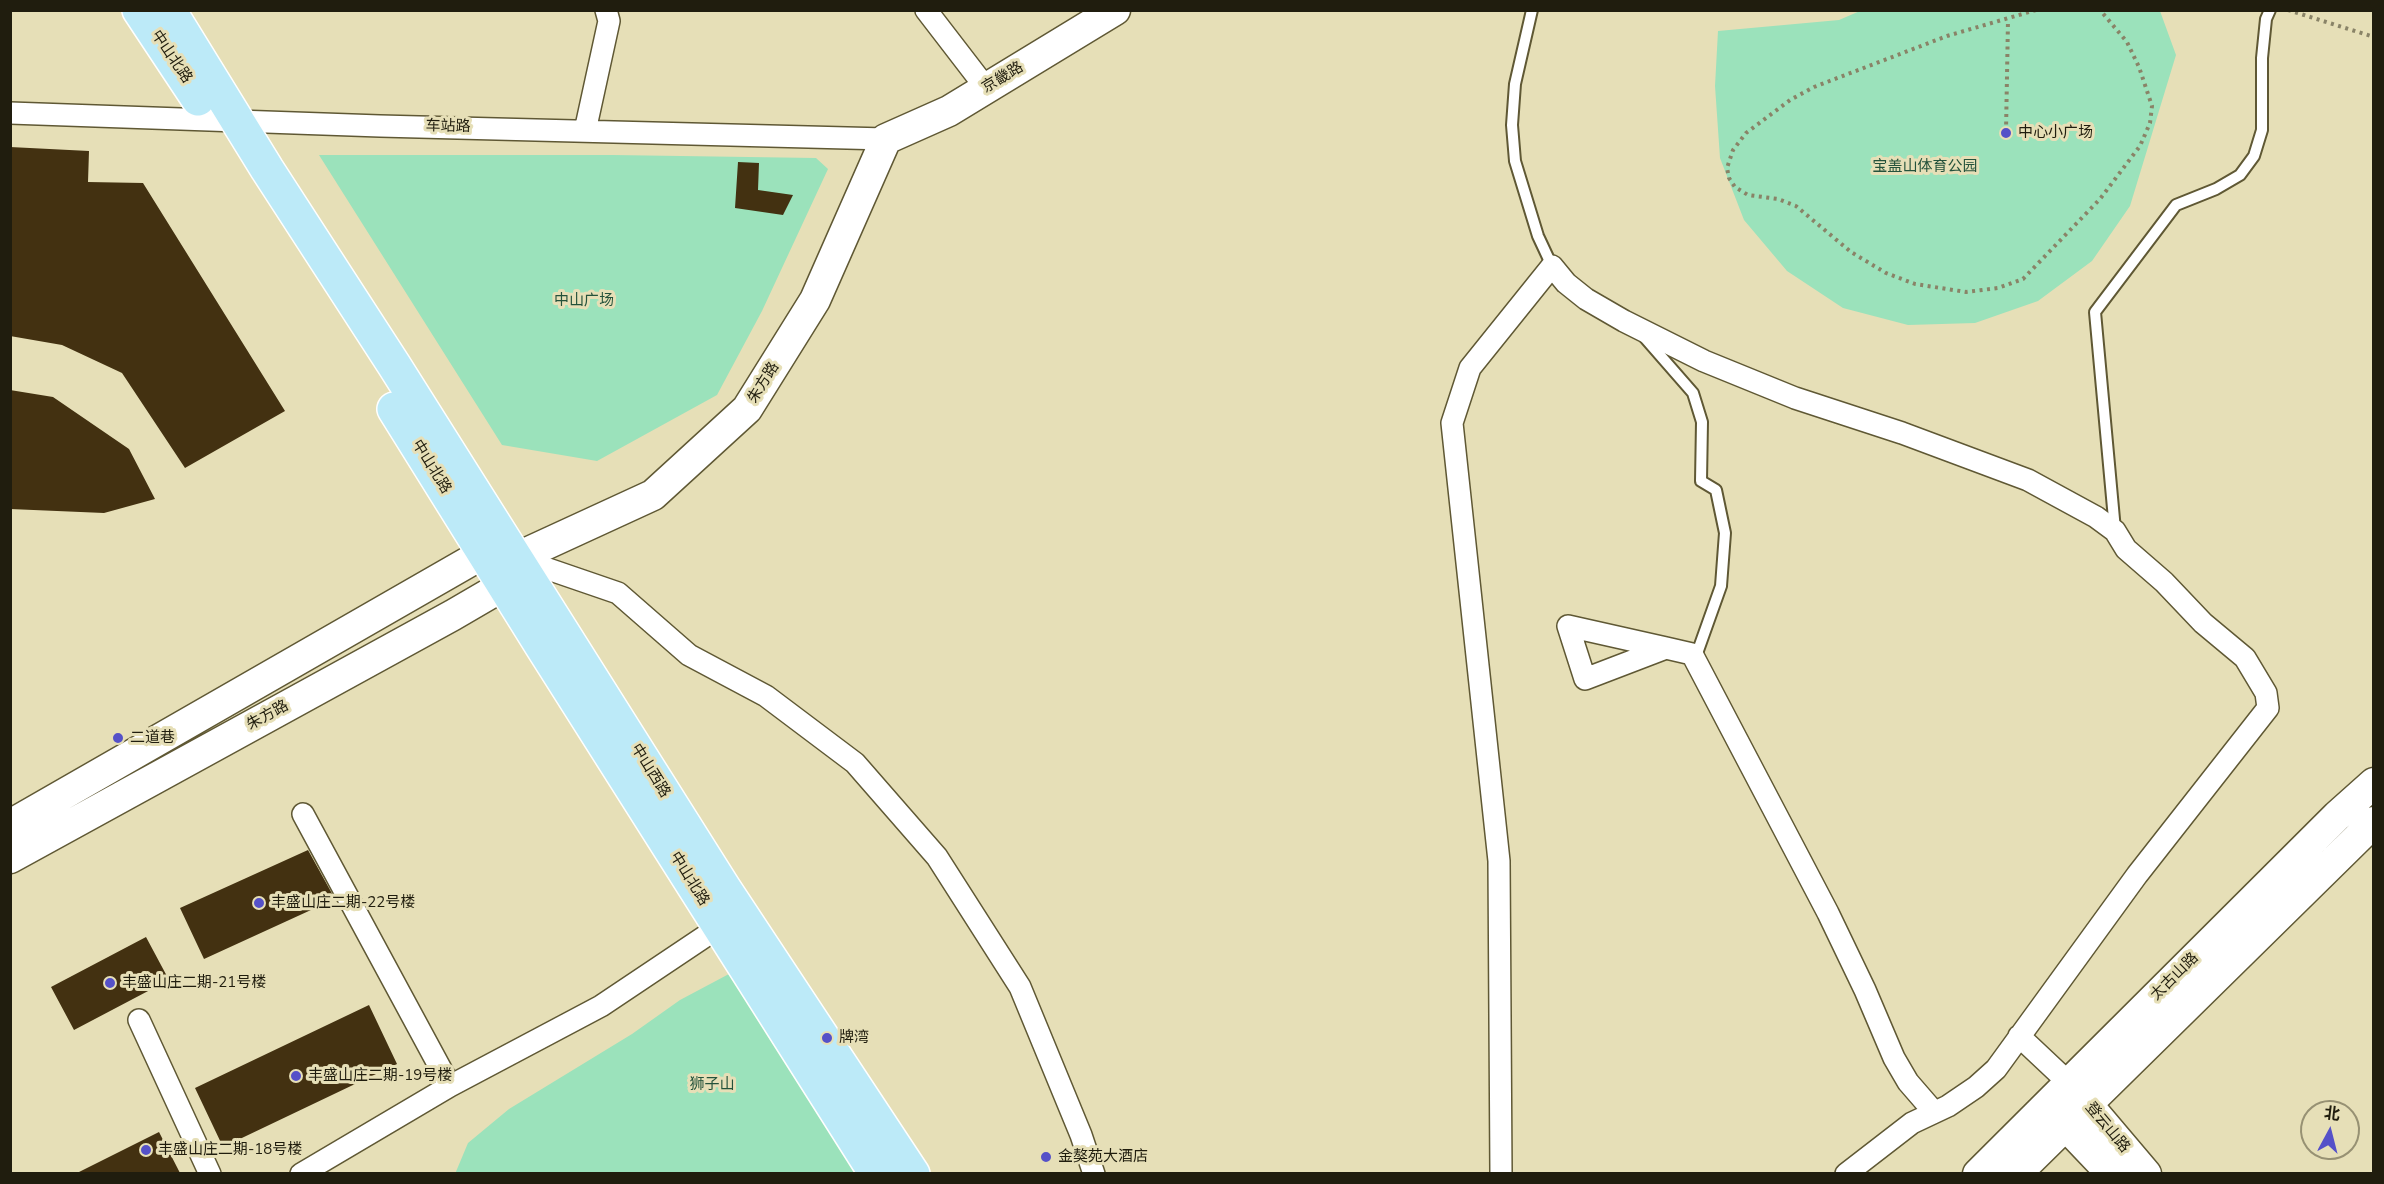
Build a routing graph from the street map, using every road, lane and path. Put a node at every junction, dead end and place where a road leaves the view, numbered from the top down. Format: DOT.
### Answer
graph roads {
  1 [pos="139,10"];
  2 [pos="169,10"];
  3 [pos="606,10"];
  4 [pos="926,10"];
  5 [pos="1115,10"];
  6 [pos="1532,10"];
  7 [pos="2036,10"];
  8 [pos="2100,10"];
  9 [pos="2270,10"];
  10 [pos="2288,10"];
  11 [pos="2008,20"];
  12 [pos="2373,37"];
  13 [pos="986,88"];
  14 [pos="10,113"];
  15 [pos="225,121"];
  16 [pos="585,131"];
  17 [pos="2006,132"];
  18 [pos="886,139"];
  19 [pos="1552,266"];
  20 [pos="1635,327"];
  21 [pos="394,365"];
  22 [pos="2115,531"];
  23 [pos="507,562"];
  24 [pos="1666,648"];
  25 [pos="1695,659"];
  26 [pos="2373,783"];
  27 [pos="303,814"];
  28 [pos="2373,822"];
  29 [pos="10,825"];
  30 [pos="10,858"];
  31 [pos="719,927"];
  32 [pos="139,1020"];
  33 [pos="2019,1036"];
  34 [pos="450,1086"];
  35 [pos="2078,1094"];
  36 [pos="1934,1112"];
  37 [pos="2056,1115"];
  38 [pos="210,1173"];
  39 [pos="301,1173"];
  40 [pos="876,1173"];
  41 [pos="913,1173"];
  42 [pos="1094,1173"];
  43 [pos="1501,1173"];
  44 [pos="1846,1173"];
  45 [pos="1978,1173"];
  46 [pos="2016,1173"];
  47 [pos="2112,1173"];
  48 [pos="2146,1173"];
  1 -- 15 [label="main road, 中山北路"];
  2 -- 15 [label="main road, 中山北路"];
  3 -- 16 [label="street"];
  4 -- 13 [label="street"];
  5 -- 13 [label="street, 京畿路"];
  6 -- 19 [label="lane"];
  7 -- 11 [label="path"];
  8 -- 11 [label="path"];
  9 -- 22 [label="lane"];
  10 -- 12 [label="path"];
  11 -- 17 [label="path"];
  13 -- 18 [label="street, 京畿路"];
  14 -- 15 [label="street, 车站路"];
  15 -- 16 [label="street, 车站路"];
  15 -- 21 [label="main road, 中山北路"];
  15 -- 23 [label="main road, 中山北路"];
  16 -- 18 [label="street, 车站路"];
  18 -- 23 [label="street, 朱方路"];
  19 -- 20 [label="street"];
  19 -- 43 [label="street"];
  20 -- 22 [label="street"];
  20 -- 25 [label="lane"];
  21 -- 23 [label="main road, 中山西路"];
  22 -- 33 [label="street"];
  23 -- 29 [label="street, 朱方路"];
  23 -- 30 [label="street, 朱方路"];
  23 -- 31 [label="main road, 中山北路"];
  23 -- 41 [label="main road, 中山西路"];
  23 -- 42 [label="street"];
  24 -- 25 [label="street"];
  25 -- 36 [label="street"];
  26 -- 35 [label="street, 太古山路"];
  27 -- 34 [label="street"];
  28 -- 35 [label="street, 太古山路"];
  31 -- 34 [label="street"];
  31 -- 40 [label="main road"];
  32 -- 38 [label="street"];
  33 -- 35 [label="street"];
  33 -- 36 [label="street"];
  34 -- 39 [label="street"];
  35 -- 37 [label="street, 太古山路"];
  35 -- 48 [label="street, 登云山路"];
  36 -- 44 [label="street"];
  37 -- 45 [label="street, 太古山路"];
  37 -- 46 [label="street, 太古山路"];
  37 -- 47 [label="street, 登云山路"];
}
